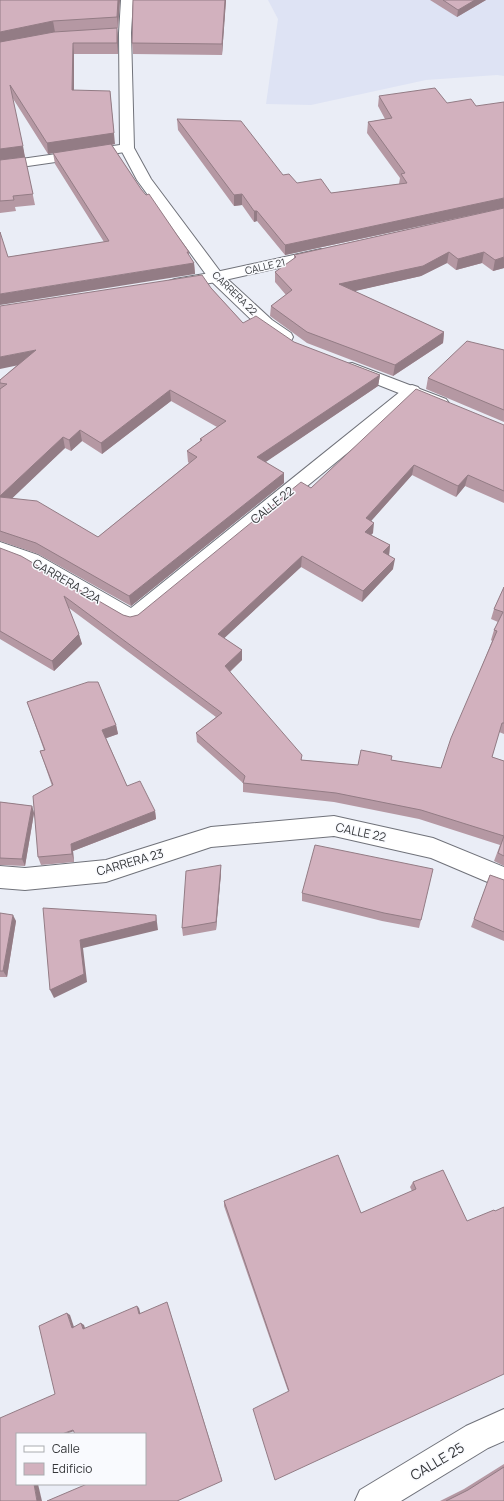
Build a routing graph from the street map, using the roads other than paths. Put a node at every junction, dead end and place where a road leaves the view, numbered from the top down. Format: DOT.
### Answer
graph roads {
  1 [pos="127,0"];
  2 [pos="125,33"];
  3 [pos="109,34"];
  4 [pos="127,148"];
  5 [pos="0,166"];
  6 [pos="333,251"];
  7 [pos="216,277"];
  8 [pos="162,286"];
  9 [pos="300,348"];
  10 [pos="335,361"];
  11 [pos="412,391"];
  12 [pos="454,409"];
  13 [pos="0,549"];
  14 [pos="132,618"];
  15 [pos="211,837"];
  16 [pos="0,876"];
  17 [pos="504,878"];
  18 [pos="504,1425"];
  19 [pos="371,1501"];
  1 -- 2 [label="street, CARRERA 22"];
  2 -- 3 [label="street"];
  2 -- 4 [label="street, CARRERA 22"];
  4 -- 5 [label="street"];
  4 -- 7 [label="street, CARRERA 22"];
  6 -- 7 [label="street, CALLE 21"];
  7 -- 8 [label="street, CALLE 21"];
  7 -- 9 [label="street, CARRERA 22"];
  10 -- 11 [label="street"];
  11 -- 12 [label="street"];
  11 -- 14 [label="street, CALLE 22"];
  13 -- 14 [label="street, CARRERA 22A"];
  15 -- 16 [label="street, CARRERA 23"];
  15 -- 17 [label="street, CALLE 22"];
  18 -- 19 [label="street, CALLE 25"];
}
